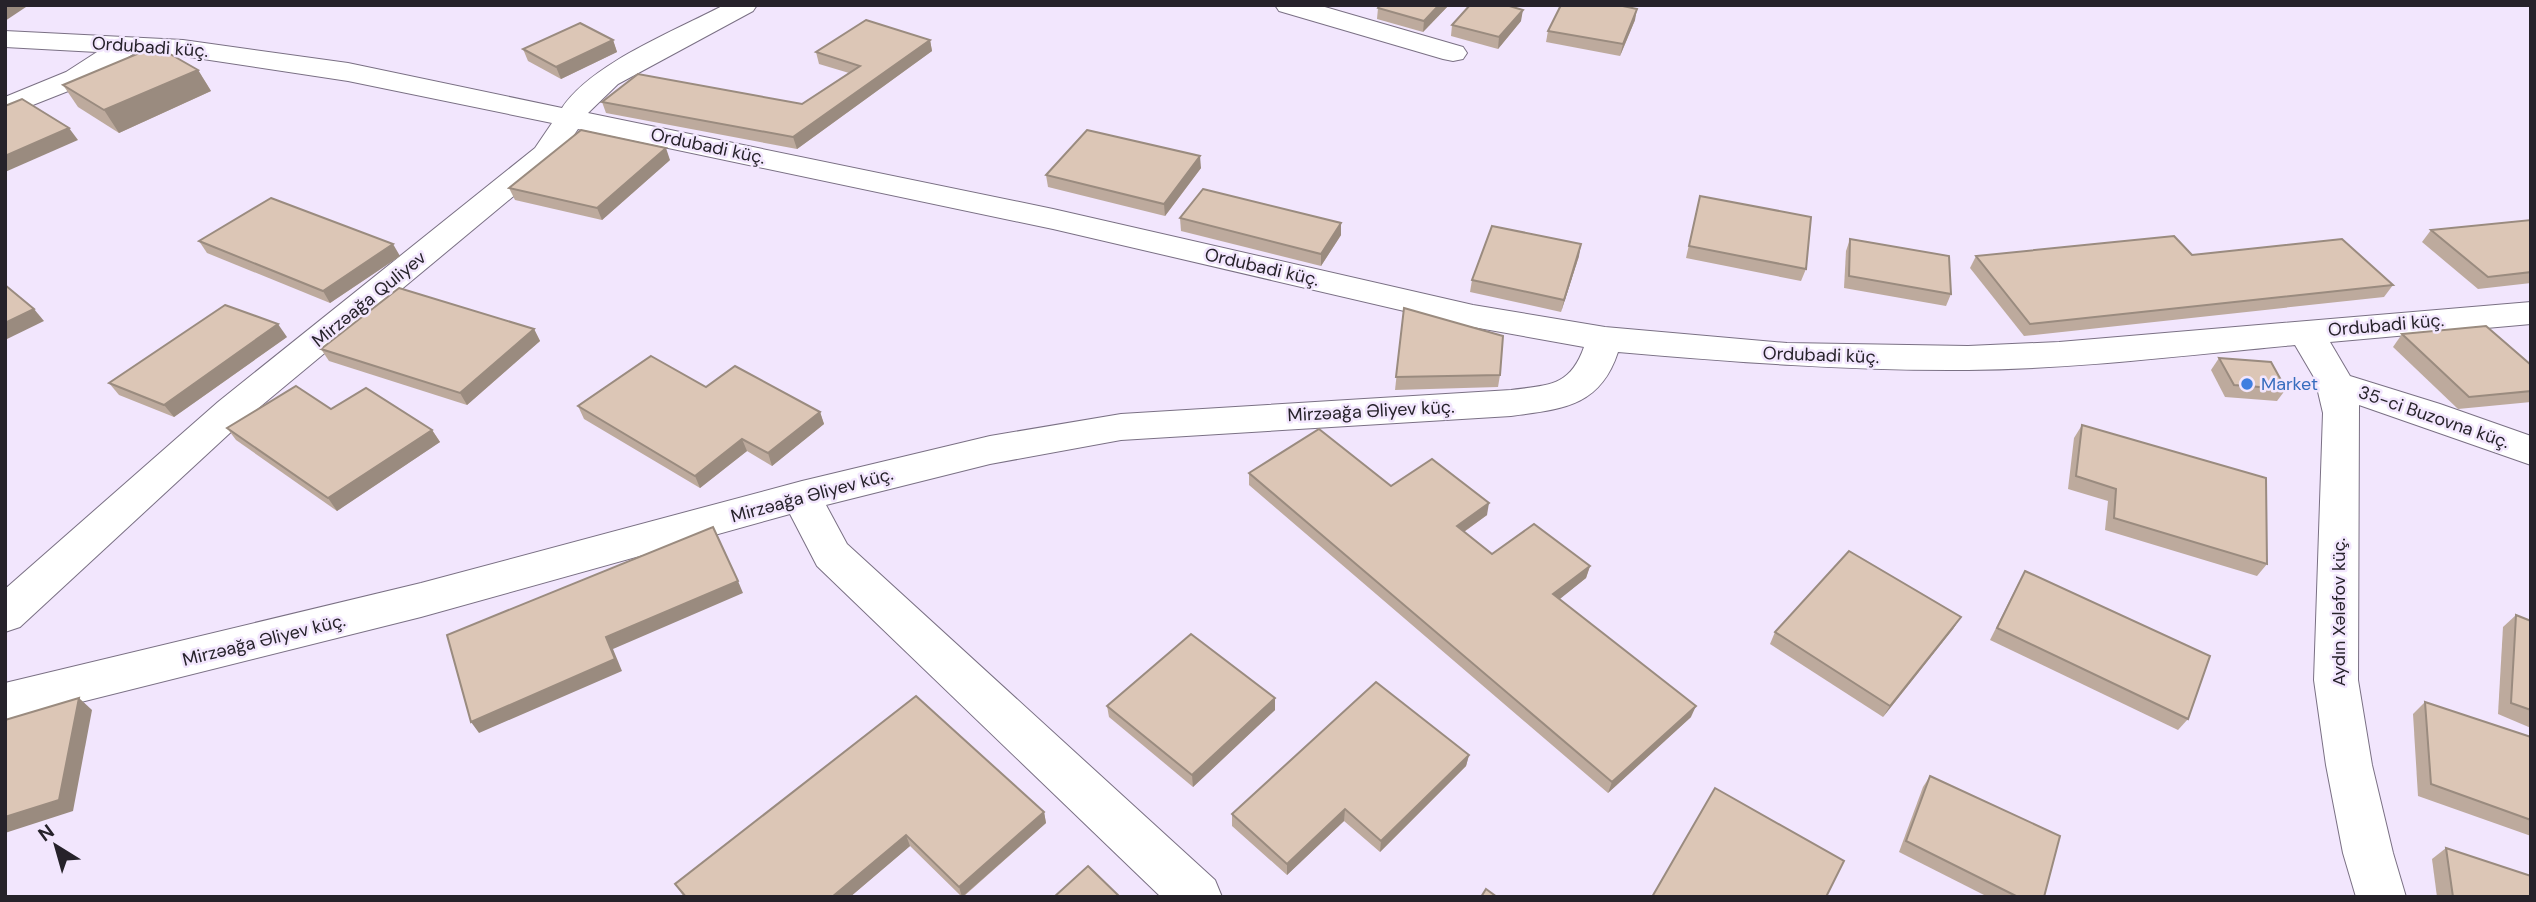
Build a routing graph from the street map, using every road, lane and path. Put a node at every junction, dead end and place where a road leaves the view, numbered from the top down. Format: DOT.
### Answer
graph roads {
  1 [pos="744,5"];
  2 [pos="1288,5"];
  3 [pos="5,39"];
  4 [pos="129,44"];
  5 [pos="1453,52"];
  6 [pos="5,107"];
  7 [pos="571,117"];
  8 [pos="2531,313"];
  9 [pos="2305,333"];
  10 [pos="1605,339"];
  11 [pos="2337,385"];
  12 [pos="2531,451"];
  13 [pos="802,496"];
  14 [pos="5,615"];
  15 [pos="5,702"];
  16 [pos="1198,897"];
  17 [pos="2381,897"];
  1 -- 7 [label="street, Mirzəağa Quliyev"];
  2 -- 5 [label="street"];
  3 -- 4 [label="street, Ordubadi küç."];
  4 -- 6 [label="street"];
  4 -- 7 [label="street, Ordubadi küç."];
  7 -- 10 [label="street, Ordubadi küç."];
  7 -- 14 [label="street, Mirzəağa Quliyev"];
  8 -- 9 [label="street, Ordubadi küç."];
  9 -- 10 [label="street, Ordubadi küç."];
  9 -- 11 [label="street, Aydın Xələfov küç."];
  10 -- 13 [label="street, Mirzəağa Əliyev küç."];
  11 -- 12 [label="street, 35-ci Buzovna küç."];
  11 -- 17 [label="street, Aydın Xələfov küç."];
  13 -- 15 [label="street, Mirzəağa Əliyev küç."];
  13 -- 16 [label="street"];
}
